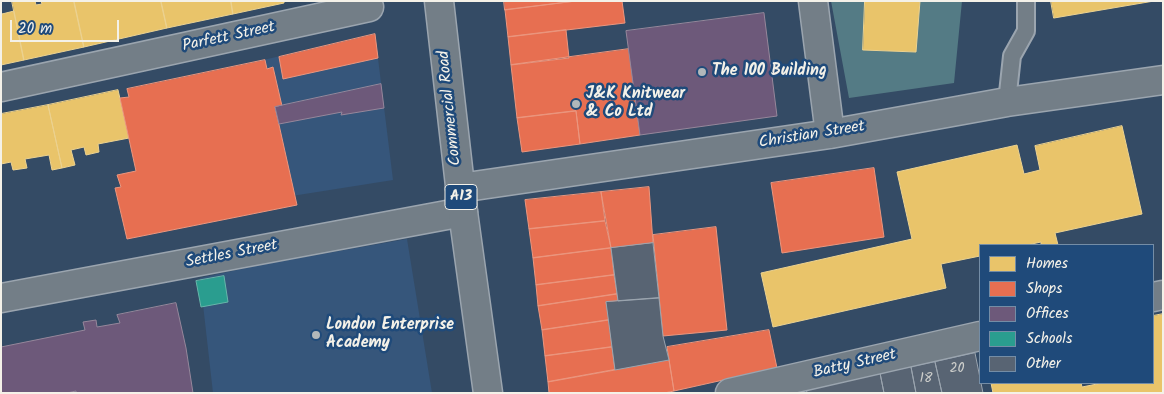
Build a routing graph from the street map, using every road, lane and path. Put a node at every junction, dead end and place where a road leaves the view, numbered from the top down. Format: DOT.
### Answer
graph roads {
  1 [pos="439,1"];
  2 [pos="813,1"];
  3 [pos="1026,1"];
  4 [pos="369,7"];
  5 [pos="1163,80"];
  6 [pos="1,87"];
  7 [pos="1007,102"];
  8 [pos="830,134"];
  9 [pos="461,200"];
  10 [pos="1,298"];
  11 [pos="979,336"];
  12 [pos="488,393"];
  13 [pos="730,393"];
  1 -- 9 [label="main road, Commercial Road / A13"];
  2 -- 8 [label="main road"];
  3 -- 7 [label="lane"];
  4 -- 6 [label="main road, Parfett Street"];
  5 -- 7 [label="main road, Christian Street"];
  7 -- 8 [label="main road, Christian Street"];
  8 -- 9 [label="main road, Christian Street"];
  9 -- 10 [label="main road, Settles Street"];
  9 -- 12 [label="main road, Commercial Road / A13"];
  11 -- 13 [label="main road, Batty Street"];
}
